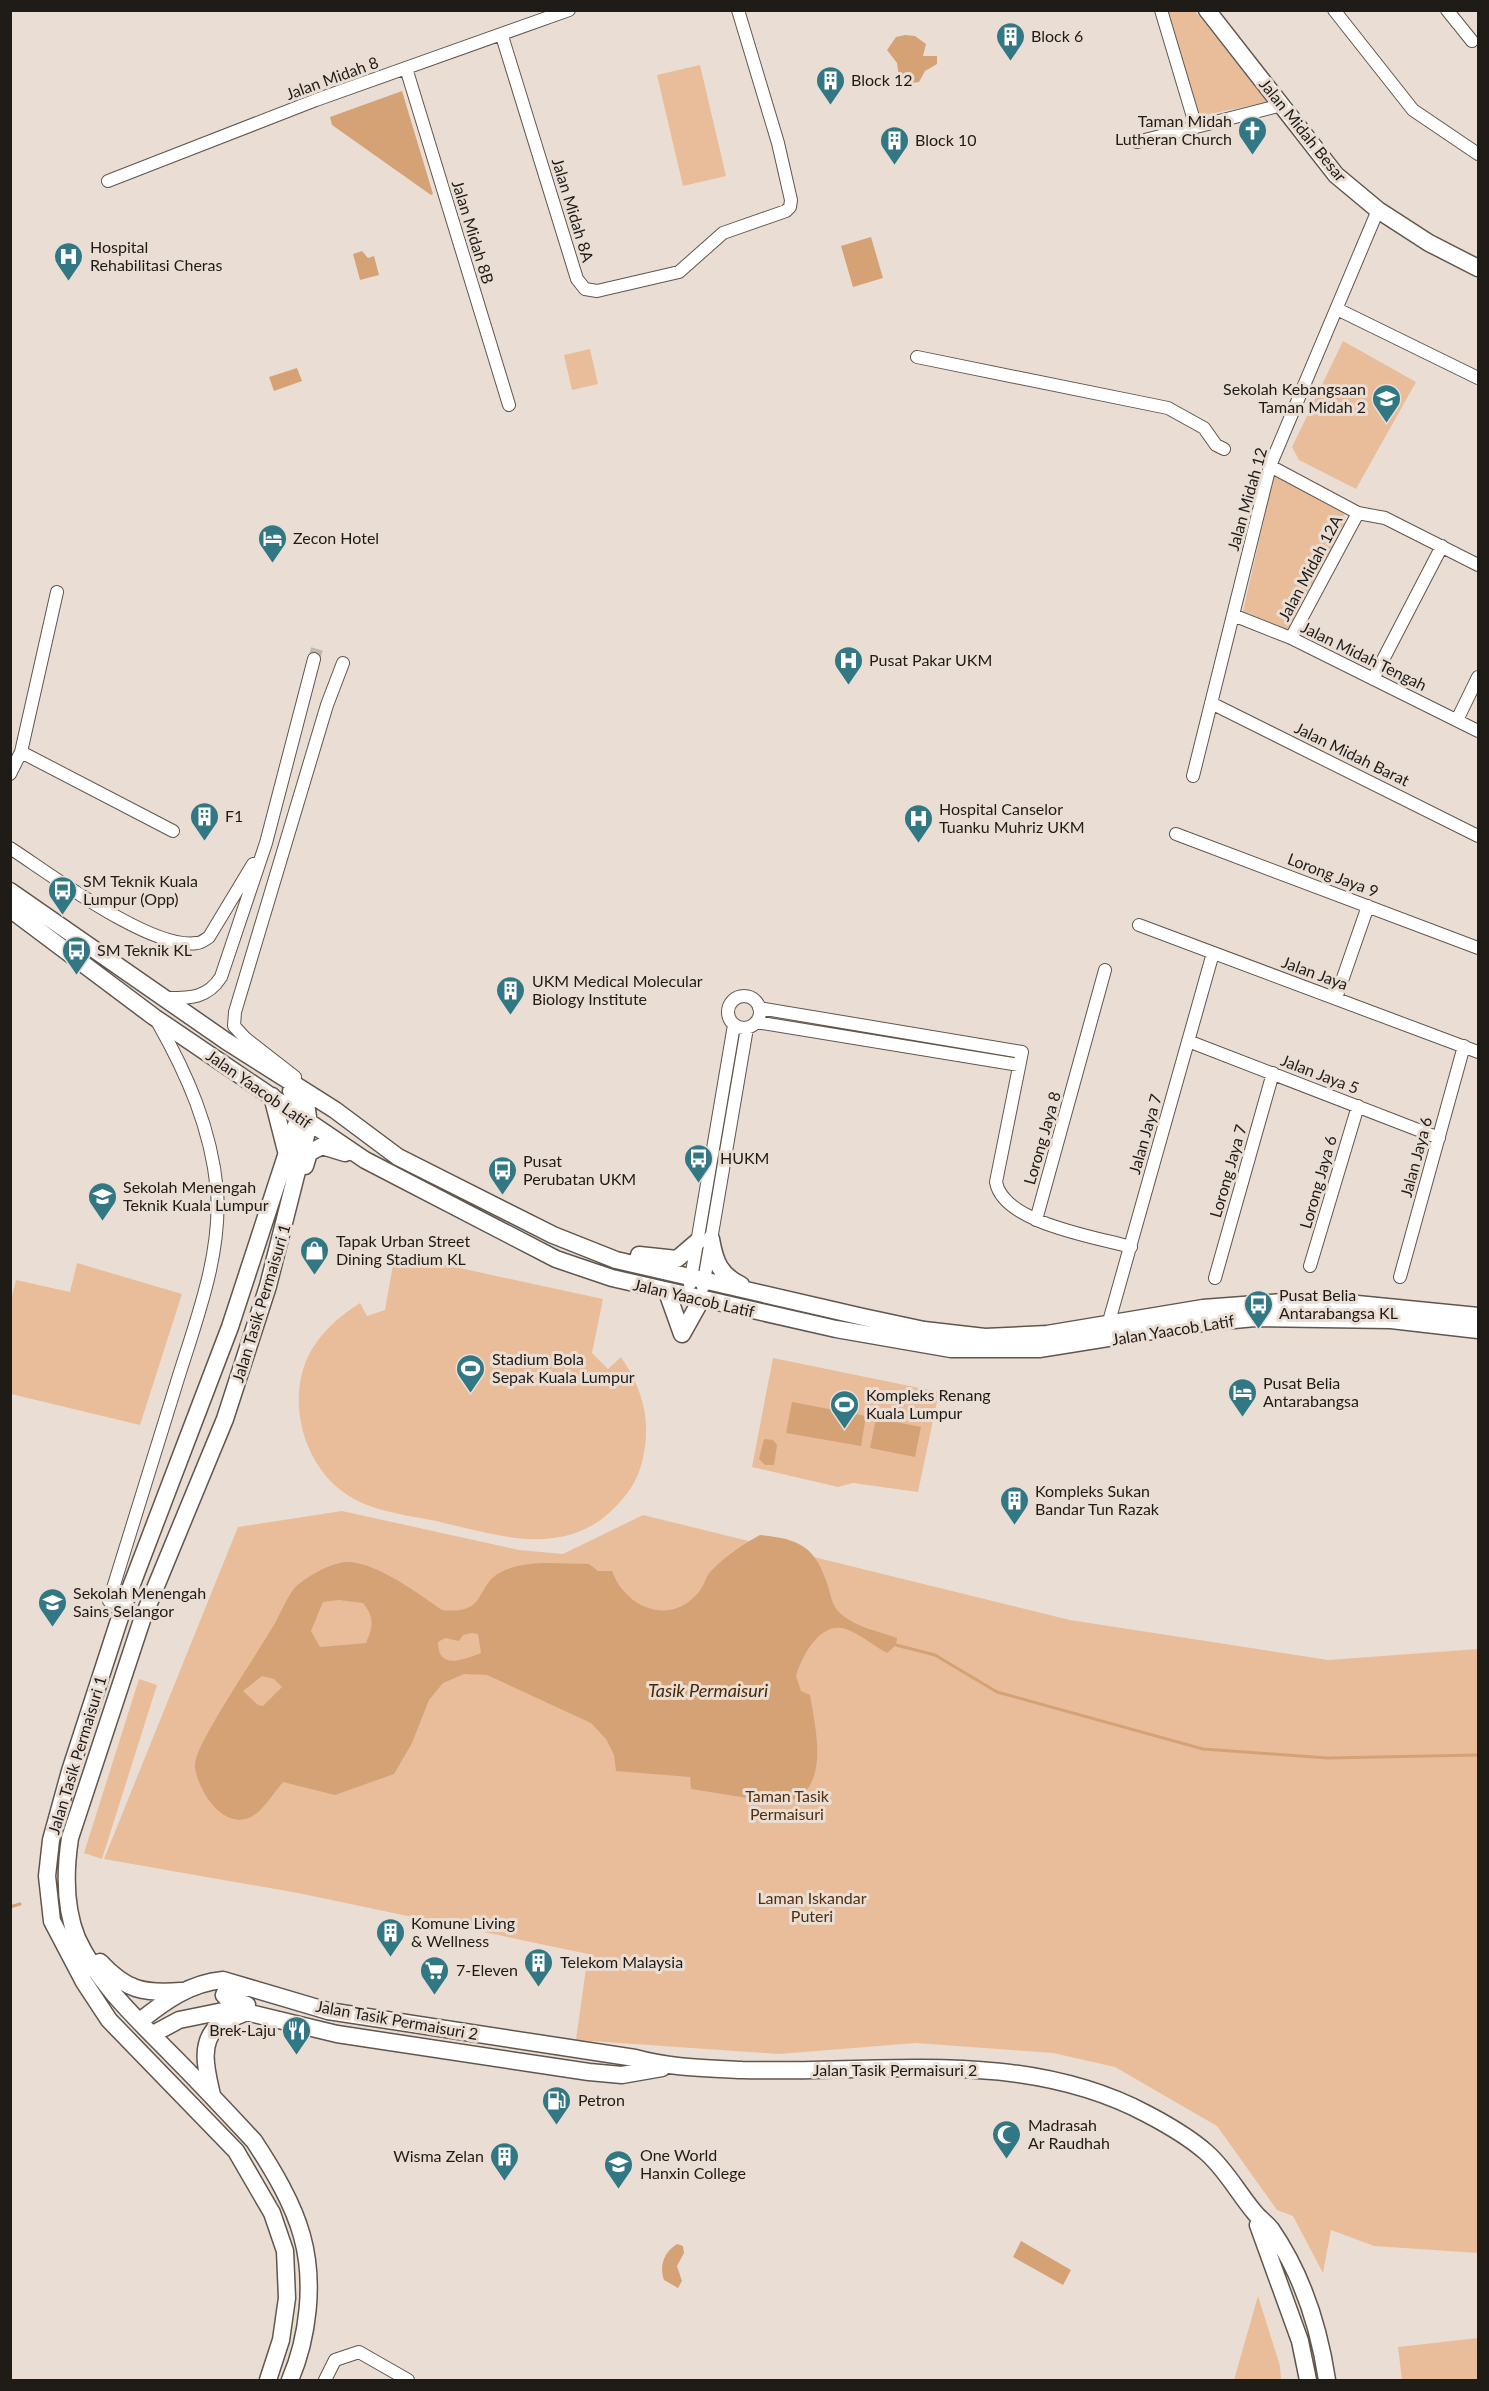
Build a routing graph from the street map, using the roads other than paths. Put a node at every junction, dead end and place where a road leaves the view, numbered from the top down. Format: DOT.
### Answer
graph roads {
  1 [pos="569,10"];
  2 [pos="738,10"];
  3 [pos="1161,10"];
  4 [pos="1207,10"];
  5 [pos="1334,10"];
  6 [pos="1447,10"];
  7 [pos="502,36"];
  8 [pos="1472,41"];
  9 [pos="405,68"];
  10 [pos="1282,105"];
  11 [pos="1196,127"];
  12 [pos="1137,142"];
  13 [pos="1479,154"];
  14 [pos="108,181"];
  15 [pos="1378,210"];
  16 [pos="1479,268"];
  17 [pos="1337,309"];
  18 [pos="917,357"];
  19 [pos="1479,378"];
  20 [pos="508,405"];
  21 [pos="1224,449"];
  22 [pos="1270,466"];
  23 [pos="1358,513"];
  24 [pos="1442,546"];
  25 [pos="1479,565"];
  26 [pos="57,592"];
  27 [pos="1233,615"];
  28 [pos="1291,638"];
  29 [pos="314,659"];
  30 [pos="343,663"];
  31 [pos="1479,677"];
  32 [pos="1373,679"];
  33 [pos="1211,703"];
  34 [pos="1457,720"];
  35 [pos="1479,731"];
  36 [pos="21,752"];
  37 [pos="10,774"];
  38 [pos="1193,776"];
  39 [pos="173,831"];
  40 [pos="1176,834"];
  41 [pos="1479,836"];
  42 [pos="266,843"];
  43 [pos="10,848"];
  44 [pos="10,891"];
  45 [pos="1368,906"];
  46 [pos="10,909"];
  47 [pos="1139,925"];
  48 [pos="1479,948"];
  49 [pos="1213,953"];
  50 [pos="1105,970"];
  51 [pos="164,998"];
  52 [pos="1336,998"];
  53 [pos="759,1008"];
  54 [pos="154,1017"];
  55 [pos="734,1025"];
  56 [pos="752,1025"];
  57 [pos="226,1041"];
  58 [pos="1188,1041"];
  59 [pos="1464,1046"];
  60 [pos="1479,1052"];
  61 [pos="1019,1065"];
  62 [pos="1273,1073"];
  63 [pos="272,1096"];
  64 [pos="1358,1106"];
  65 [pos="335,1110"];
  66 [pos="305,1118"];
  67 [pos="1438,1138"];
  68 [pos="287,1152"];
  69 [pos="398,1157"];
  70 [pos="365,1160"];
  71 [pos="290,1206"];
  72 [pos="1036,1220"];
  73 [pos="553,1235"];
  74 [pos="704,1240"];
  75 [pos="1131,1247"];
  76 [pos="1310,1266"];
  77 [pos="1400,1277"];
  78 [pos="1215,1278"];
  79 [pos="698,1280"];
  80 [pos="667,1292"];
  81 [pos="756,1292"];
  82 [pos="695,1298"];
  83 [pos="1479,1316"];
  84 [pos="1108,1325"];
  85 [pos="230,1328"];
  86 [pos="1479,1330"];
  87 [pos="253,1333"];
  88 [pos="124,1605"];
  89 [pos="76,1750"];
  90 [pos="97,1758"];
  91 [pos="77,1937"];
  92 [pos="84,1982"];
  93 [pos="253,1988"];
  94 [pos="187,1990"];
  95 [pos="248,2011"];
  96 [pos="309,2027"];
  97 [pos="145,2030"];
  98 [pos="666,2067"];
  99 [pos="212,2095"];
  100 [pos="191,2104"];
  101 [pos="1255,2213"];
  102 [pos="270,2380"];
  103 [pos="290,2380"];
  104 [pos="325,2380"];
  105 [pos="408,2380"];
  106 [pos="1308,2380"];
  107 [pos="1327,2380"];
  1 -- 7 [label="street, Jalan Midah 8"];
  2 -- 7 [label="street, Jalan Midah 8A"];
  3 -- 11 [label="street"];
  4 -- 10 [label="street, Jalan Midah Besar"];
  5 -- 13 [label="street"];
  6 -- 8 [label="street"];
  7 -- 9 [label="street, Jalan Midah 8"];
  9 -- 14 [label="street, Jalan Midah 8"];
  9 -- 20 [label="street, Jalan Midah 8B"];
  10 -- 11 [label="street"];
  10 -- 15 [label="street, Jalan Midah Besar"];
  11 -- 12 [label="street"];
  15 -- 16 [label="street, Jalan Midah Besar"];
  15 -- 17 [label="street, Jalan Midah 12"];
  17 -- 19 [label="street"];
  17 -- 22 [label="street, Jalan Midah 12"];
  18 -- 21 [label="street"];
  22 -- 23 [label="street"];
  22 -- 27 [label="street, Jalan Midah 12"];
  23 -- 24 [label="street"];
  23 -- 28 [label="street, Jalan Midah 12A"];
  24 -- 25 [label="street"];
  24 -- 32 [label="street"];
  26 -- 36 [label="street"];
  27 -- 28 [label="street, Jalan Midah Tengah"];
  27 -- 33 [label="street, Jalan Midah 12"];
  28 -- 32 [label="street, Jalan Midah Tengah"];
  29 -- 42 [label="street"];
  30 -- 65 [label="street"];
  31 -- 34 [label="street"];
  32 -- 34 [label="street, Jalan Midah Tengah"];
  33 -- 38 [label="street, Jalan Midah 12"];
  33 -- 41 [label="street, Jalan Midah Barat"];
  34 -- 35 [label="street, Jalan Midah Tengah"];
  36 -- 37 [label="street"];
  36 -- 39 [label="street"];
  40 -- 45 [label="street, Lorong Jaya 9"];
  42 -- 43 [label="street"];
  42 -- 51 [label="street"];
  44 -- 51 [label="street, Jalan Yaacob Latif"];
  45 -- 48 [label="street, Lorong Jaya 9"];
  45 -- 52 [label="street"];
  46 -- 54 [label="street, Jalan Yaacob Latif"];
  47 -- 49 [label="street, Jalan Jaya"];
  49 -- 52 [label="street, Jalan Jaya"];
  49 -- 58 [label="street, Jalan Jaya 7"];
  50 -- 72 [label="street, Lorong Jaya 8"];
  51 -- 57 [label="street, Jalan Yaacob Latif"];
  52 -- 59 [label="street, Jalan Jaya"];
  53 -- 55 [label="street"];
  53 -- 56 [label="street"];
  53 -- 61 [label="street"];
  54 -- 63 [label="street, Jalan Yaacob Latif"];
  54 -- 88 [label="street"];
  55 -- 56 [label="street"];
  55 -- 74 [label="street"];
  56 -- 61 [label="street"];
  56 -- 74 [label="street"];
  57 -- 65 [label="street, Jalan Yaacob Latif"];
  57 -- 66 [label="street"];
  58 -- 62 [label="street, Jalan Jaya 5"];
  58 -- 75 [label="street, Jalan Jaya 7"];
  59 -- 60 [label="street, Jalan Jaya"];
  59 -- 67 [label="street, Jalan Jaya 6"];
  61 -- 72 [label="street"];
  62 -- 64 [label="street, Jalan Jaya 5"];
  62 -- 78 [label="street, Lorong Jaya 7"];
  63 -- 66 [label="street, Jalan Yaacob Latif"];
  63 -- 68 [label="street"];
  64 -- 67 [label="street, Jalan Jaya 5"];
  64 -- 76 [label="street, Lorong Jaya 6"];
  65 -- 69 [label="street, Jalan Yaacob Latif"];
  66 -- 68 [label="street, Jalan Tasik Permaisuri 1"];
  66 -- 69 [label="street"];
  66 -- 70 [label="street, Jalan Yaacob Latif"];
  66 -- 71 [label="street, Jalan Tasik Permaisuri 1"];
  67 -- 77 [label="street, Jalan Jaya 6"];
  68 -- 85 [label="street, Jalan Tasik Permaisuri 1"];
  69 -- 73 [label="street, Jalan Yaacob Latif"];
  70 -- 71 [label="street"];
  70 -- 80 [label="street, Jalan Yaacob Latif"];
  71 -- 87 [label="street, Jalan Tasik Permaisuri 1"];
  72 -- 75 [label="street"];
  73 -- 74 [label="street"];
  73 -- 79 [label="street, Jalan Yaacob Latif"];
  74 -- 79 [label="street"];
  74 -- 81 [label="street"];
  75 -- 84 [label="street, Jalan Jaya 7"];
  79 -- 81 [label="street, Jalan Yaacob Latif"];
  79 -- 82 [label="street"];
  80 -- 82 [label="street, Jalan Yaacob Latif"];
  80 -- 82 [label="street"];
  81 -- 84 [label="street, Jalan Yaacob Latif"];
  82 -- 86 [label="street, Jalan Yaacob Latif"];
  83 -- 84 [label="street, Jalan Yaacob Latif"];
  85 -- 87 [label="street"];
  85 -- 88 [label="street, Jalan Tasik Permaisuri 1"];
  87 -- 90 [label="street, Jalan Tasik Permaisuri 1"];
  88 -- 89 [label="street, Jalan Tasik Permaisuri 1"];
  89 -- 90 [label="street"];
  89 -- 92 [label="street, Jalan Tasik Permaisuri 1"];
  90 -- 91 [label="street, Jalan Tasik Permaisuri 1"];
  91 -- 94 [label="street"];
  91 -- 97 [label="street, Jalan Tasik Permaisuri 1"];
  92 -- 97 [label="street"];
  92 -- 100 [label="street, Jalan Tasik Permaisuri 1"];
  93 -- 94 [label="street, Jalan Tasik Permaisuri 2"];
  93 -- 96 [label="street"];
  93 -- 98 [label="street, Jalan Tasik Permaisuri 2"];
  94 -- 97 [label="street, Jalan Tasik Permaisuri 2"];
  95 -- 96 [label="street, Jalan Tasik Permaisuri 2"];
  95 -- 97 [label="street, Jalan Tasik Permaisuri 2"];
  95 -- 99 [label="street"];
  96 -- 98 [label="street, Jalan Tasik Permaisuri 2"];
  97 -- 99 [label="street, Jalan Tasik Permaisuri 1"];
  97 -- 100 [label="street"];
  98 -- 101 [label="street, Jalan Tasik Permaisuri 2"];
  99 -- 103 [label="street, Jalan Tasik Permaisuri 1"];
  100 -- 102 [label="street, Jalan Tasik Permaisuri 1"];
  101 -- 106 [label="street, Jalan Tasik Permaisuri 2"];
  101 -- 107 [label="street, Jalan Tasik Permaisuri 2"];
  104 -- 105 [label="street"];
}
